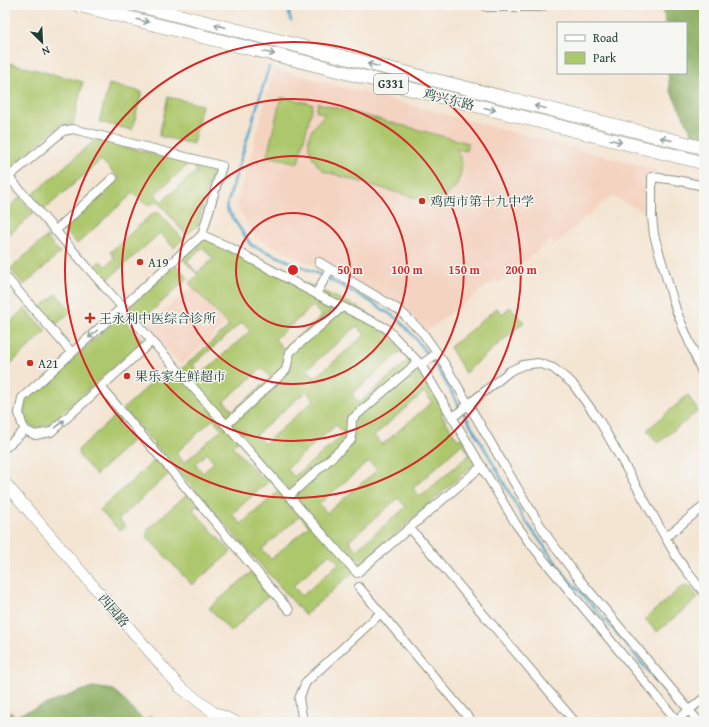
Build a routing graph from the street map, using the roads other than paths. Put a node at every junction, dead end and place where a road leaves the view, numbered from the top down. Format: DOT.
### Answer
graph roads {
  1 [pos="78,5"];
  2 [pos="137,5"];
  3 [pos="485,5"];
  4 [pos="544,5"];
  5 [pos="704,148"];
  6 [pos="704,163"];
  7 [pos="6,177"];
  8 [pos="113,178"];
  9 [pos="704,186"];
  10 [pos="55,231"];
  11 [pos="202,235"];
  12 [pos="319,262"];
  13 [pos="330,269"];
  14 [pos="5,276"];
  15 [pos="316,294"];
  16 [pos="342,307"];
  17 [pos="122,308"];
  18 [pos="152,341"];
  19 [pos="72,352"];
  20 [pos="437,353"];
  21 [pos="420,363"];
  22 [pos="704,376"];
  23 [pos="101,387"];
  24 [pos="468,404"];
  25 [pos="453,417"];
  26 [pos="226,425"];
  27 [pos="25,430"];
  28 [pos="5,448"];
  29 [pos="482,466"];
  30 [pos="5,483"];
  31 [pos="289,496"];
  32 [pos="704,506"];
  33 [pos="410,528"];
  34 [pos="666,537"];
  35 [pos="359,587"];
  36 [pos="704,593"];
  37 [pos="289,610"];
  38 [pos="381,613"];
  39 [pos="704,698"];
  40 [pos="690,711"];
  41 [pos="678,721"];
  42 [pos="236,722"];
  43 [pos="303,722"];
  44 [pos="472,722"];
  45 [pos="575,722"];
  46 [pos="699,722"];
  1 -- 6 [label="highway, 鸡兴东路 / G331, one-way"];
  5 -- 2 [label="highway, 鸡兴东路 / G331, one-way"];
  3 -- 4 [label="street"];
  7 -- 10 [label="street"];
  7 -- 11 [label="street"];
  8 -- 10 [label="street"];
  9 -- 22 [label="street"];
  10 -- 17 [label="street"];
  11 -- 15 [label="street"];
  11 -- 17 [label="street"];
  12 -- 13 [label="street"];
  13 -- 15 [label="street"];
  13 -- 20 [label="street"];
  14 -- 19 [label="street"];
  15 -- 16 [label="street"];
  16 -- 21 [label="street"];
  16 -- 26 [label="street"];
  17 -- 18 [label="street"];
  17 -- 19 [label="street, one-way"];
  18 -- 23 [label="street"];
  18 -- 26 [label="street"];
  19 -- 27 [label="street"];
  20 -- 21 [label="street"];
  20 -- 24 [label="street"];
  21 -- 25 [label="street"];
  21 -- 31 [label="street"];
  27 -- 23 [label="street, one-way"];
  23 -- 37 [label="street"];
  24 -- 25 [label="street"];
  24 -- 34 [label="street"];
  24 -- 40 [label="street"];
  25 -- 29 [label="street"];
  26 -- 31 [label="street"];
  27 -- 28 [label="street"];
  29 -- 33 [label="street"];
  29 -- 41 [label="street"];
  30 -- 42 [label="main road, 西园路"];
  31 -- 33 [label="street"];
  32 -- 34 [label="street"];
  33 -- 45 [label="street"];
  34 -- 36 [label="street"];
  35 -- 38 [label="street"];
  38 -- 43 [label="street"];
  38 -- 44 [label="street"];
  39 -- 40 [label="street"];
  40 -- 41 [label="street"];
  40 -- 46 [label="street"];
}
